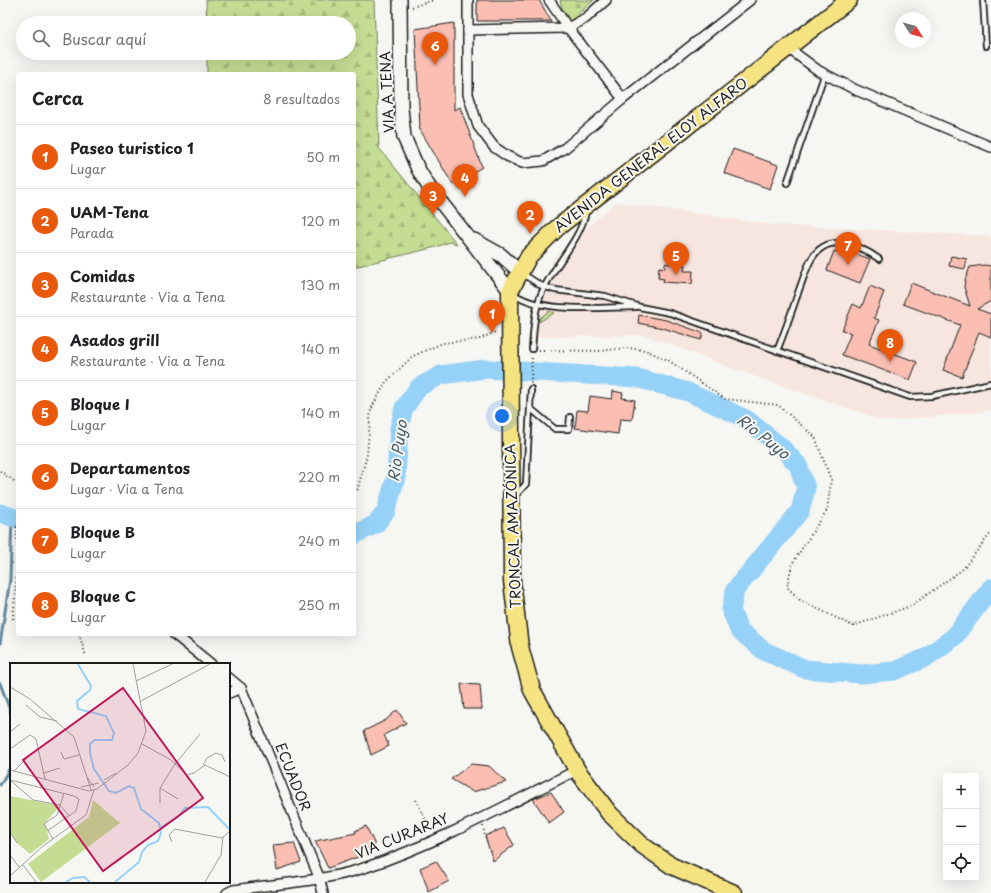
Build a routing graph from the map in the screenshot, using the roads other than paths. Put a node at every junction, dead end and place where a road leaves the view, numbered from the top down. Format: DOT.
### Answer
graph roads {
  1 [pos="468,0"];
  2 [pos="550,0"];
  3 [pos="606,0"];
  4 [pos="750,0"];
  5 [pos="849,0"];
  6 [pos="983,0"];
  7 [pos="400,5"];
  8 [pos="568,28"];
  9 [pos="468,30"];
  10 [pos="986,46"];
  11 [pos="788,48"];
  12 [pos="825,73"];
  13 [pos="623,99"];
  14 [pos="991,148"];
  15 [pos="787,183"];
  16 [pos="589,202"];
  17 [pos="468,236"];
  18 [pos="879,259"];
  19 [pos="520,272"];
  20 [pos="545,286"];
  21 [pos="510,291"];
  22 [pos="537,304"];
  23 [pos="640,307"];
  24 [pos="509,345"];
  25 [pos="532,348"];
  26 [pos="777,351"];
  27 [pos="991,383"];
  28 [pos="531,389"];
  29 [pos="530,408"];
  30 [pos="570,417"];
  31 [pos="511,500"];
  32 [pos="176,636"];
  33 [pos="210,663"];
  34 [pos="230,679"];
  35 [pos="241,688"];
  36 [pos="230,693"];
  37 [pos="577,770"];
  38 [pos="319,877"];
  39 [pos="227,893"];
  40 [pos="323,893"];
  41 [pos="734,893"];
  1 -- 9 [label="street"];
  2 -- 8 [label="street"];
  3 -- 8 [label="street"];
  4 -- 13 [label="street"];
  5 -- 11 [label="highway, AVENIDA GENERAL ELOY ALFARO"];
  6 -- 10 [label="lane"];
  7 -- 17 [label="main road, VIA A TENA"];
  8 -- 9 [label="street"];
  8 -- 13 [label="street"];
  9 -- 13 [label="street"];
  11 -- 12 [label="street"];
  11 -- 16 [label="highway, AVENIDA GENERAL ELOY ALFARO"];
  12 -- 14 [label="street"];
  12 -- 15 [label="lane"];
  16 -- 19 [label="highway, AVENIDA GENERAL ELOY ALFARO"];
  16 -- 20 [label="lane"];
  17 -- 19 [label="main road, VIA A TENA"];
  17 -- 21 [label="main road, VIA A TENA"];
  18 -- 26 [label="lane"];
  19 -- 20 [label="lane"];
  19 -- 21 [label="highway, AVENIDA GENERAL ELOY ALFARO"];
  20 -- 22 [label="lane"];
  20 -- 23 [label="lane"];
  21 -- 22 [label="lane"];
  21 -- 24 [label="highway, AVENIDA GENERAL ELOY ALFARO"];
  22 -- 23 [label="lane"];
  22 -- 25 [label="lane"];
  23 -- 26 [label="lane"];
  24 -- 31 [label="highway, TRONCAL AMAZÓNICA"];
  26 -- 27 [label="lane"];
  28 -- 29 [label="lane"];
  29 -- 30 [label="lane"];
  29 -- 31 [label="lane"];
  31 -- 37 [label="highway, TRONCAL AMAZÓNICA"];
  32 -- 33 [label="street"];
  34 -- 35 [label="street, ECUADOR"];
  35 -- 36 [label="street"];
  35 -- 38 [label="street, ECUADOR"];
  37 -- 38 [label="street, VIA CURARAY"];
  37 -- 41 [label="highway, TRONCAL AMAZÓNICA"];
  38 -- 39 [label="street, VIA CURARAY"];
  38 -- 40 [label="street, ECUADOR"];
}
